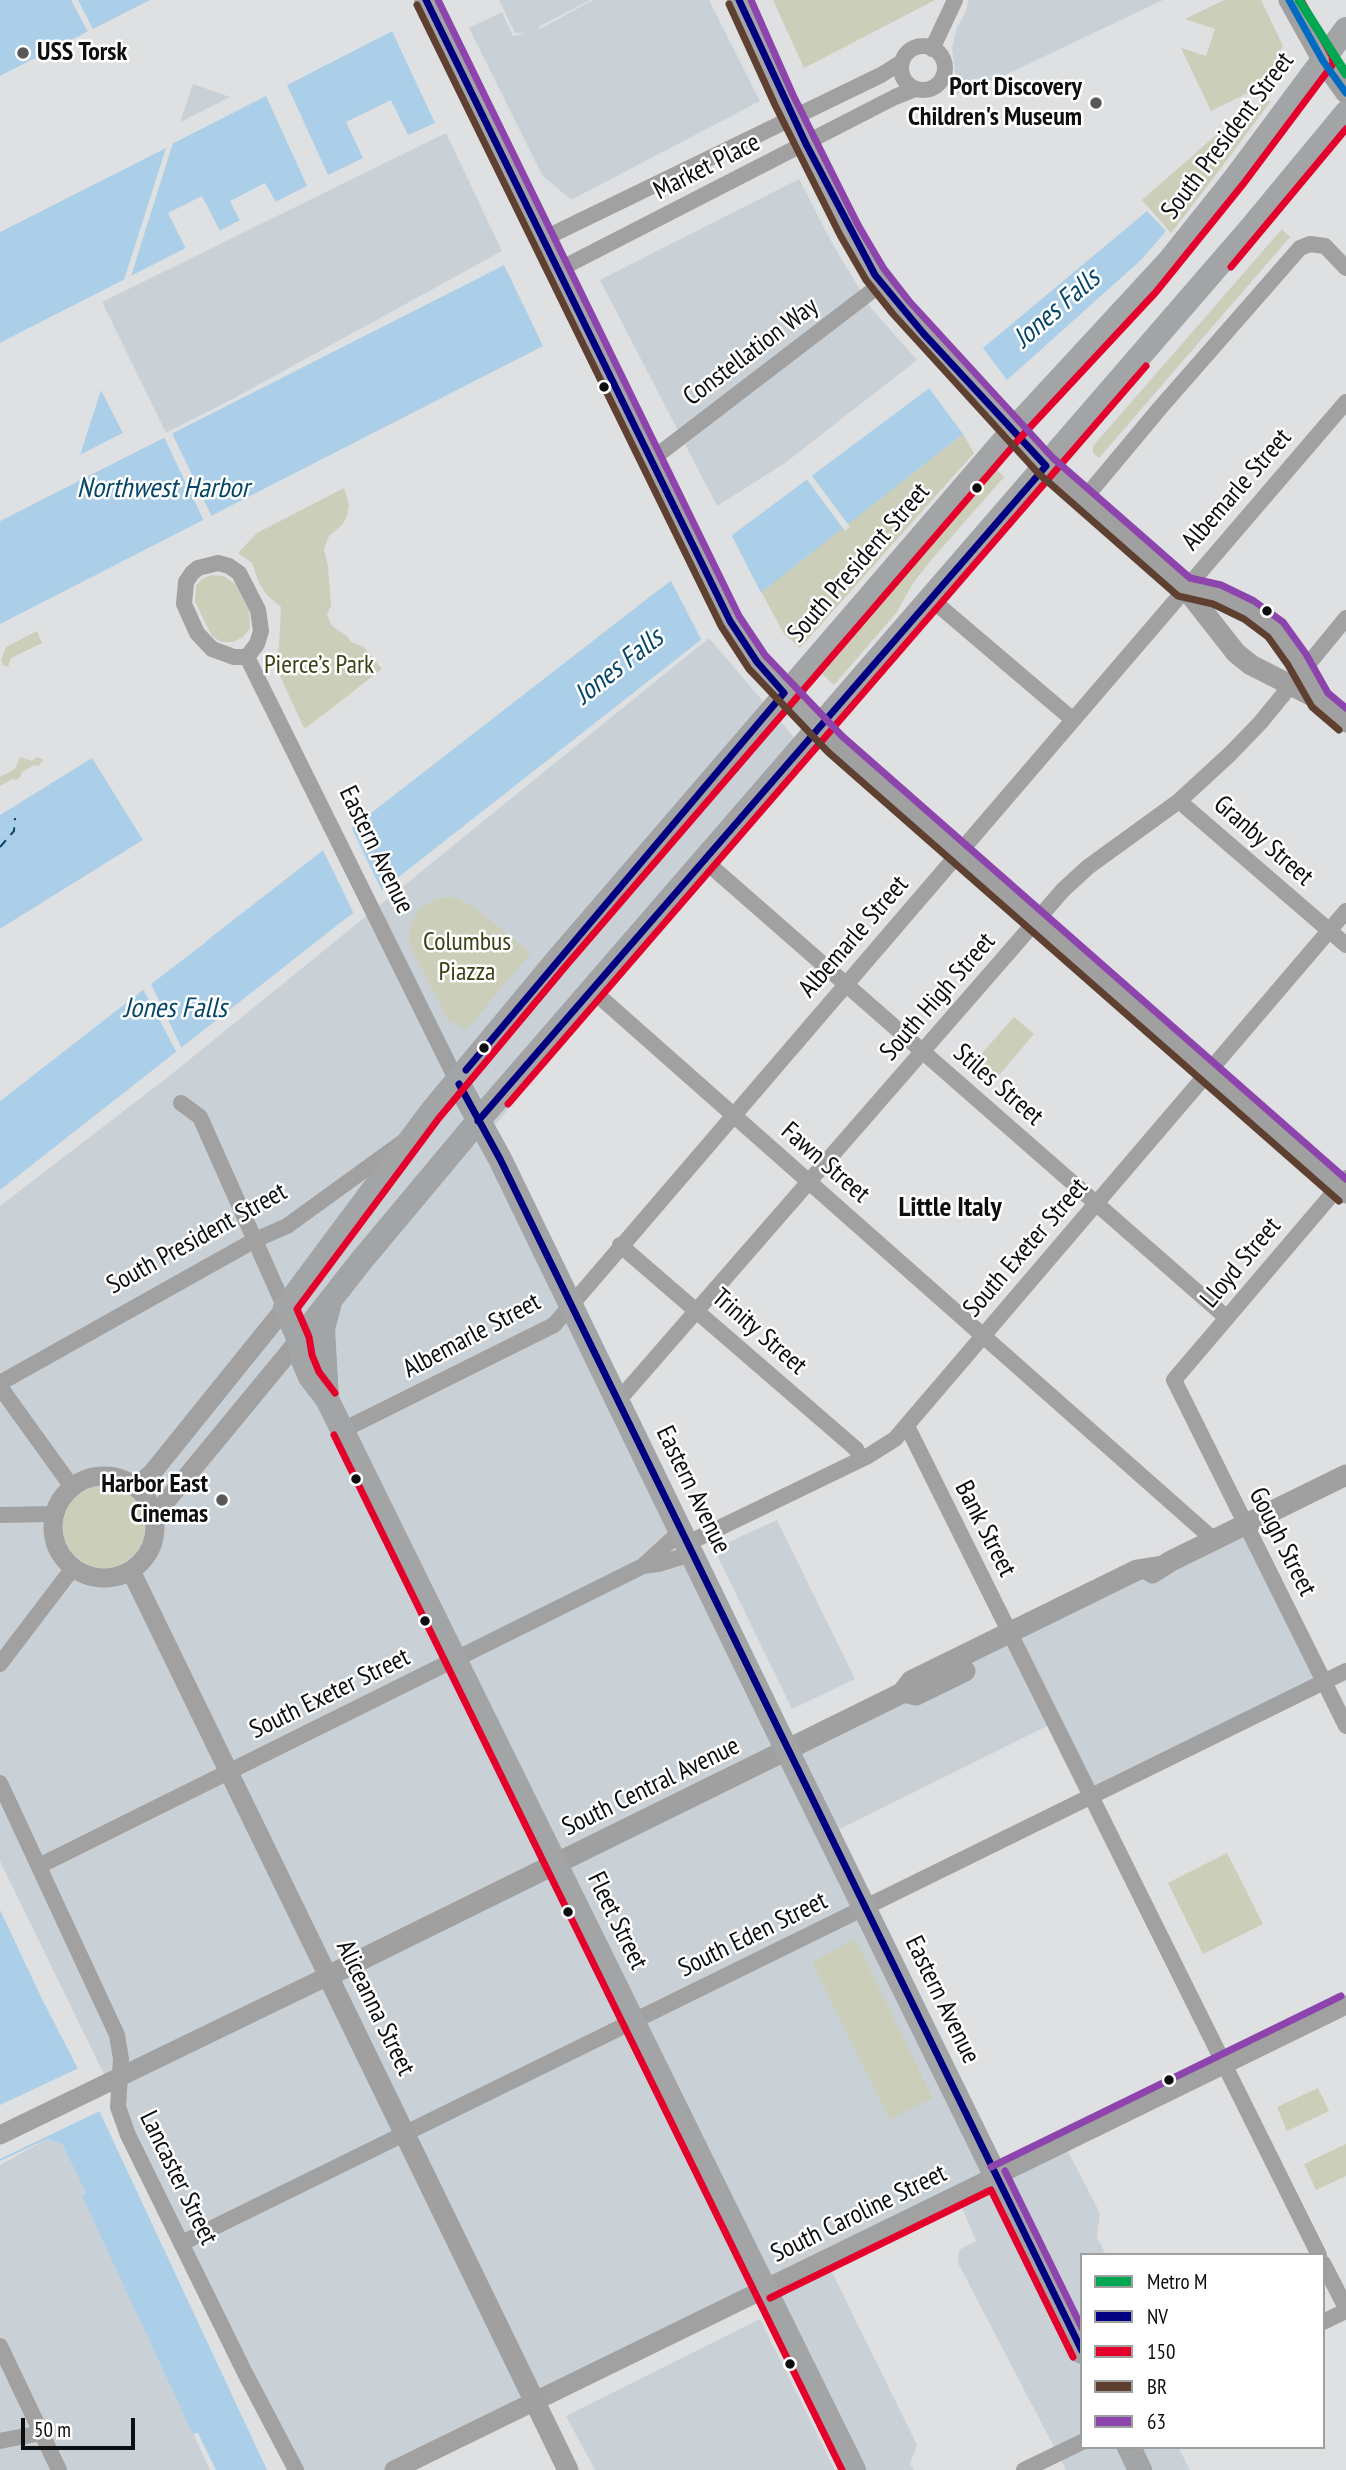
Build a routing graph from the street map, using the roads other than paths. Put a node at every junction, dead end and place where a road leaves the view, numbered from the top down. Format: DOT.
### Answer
graph roads {
  1 [pos="426,0"];
  2 [pos="739,0"];
  3 [pos="955,0"];
  4 [pos="1289,0"];
  5 [pos="1346,29"];
  6 [pos="932,48"];
  7 [pos="1323,61"];
  8 [pos="902,62"];
  9 [pos="915,89"];
  10 [pos="1346,93"];
  11 [pos="1346,113"];
  12 [pos="793,118"];
  13 [pos="806,144"];
  14 [pos="542,239"];
  15 [pos="1340,248"];
  16 [pos="1346,268"];
  17 [pos="558,270"];
  18 [pos="881,284"];
  19 [pos="1345,405"];
  20 [pos="1012,431"];
  21 [pos="651,460"];
  22 [pos="1045,466"];
  23 [pos="1084,499"];
  24 [pos="1185,587"];
  25 [pos="930,599"];
  26 [pos="1346,618"];
  27 [pos="247,657"];
  28 [pos="1298,679"];
  29 [pos="785,693"];
  30 [pos="1072,719"];
  31 [pos="1346,722"];
  32 [pos="819,729"];
  33 [pos="1179,802"];
  34 [pos="959,852"];
  35 [pos="705,861"];
  36 [pos="1346,911"];
  37 [pos="1037,920"];
  38 [pos="1329,931"];
  39 [pos="1346,945"];
  40 [pos="845,984"];
  41 [pos="592,990"];
  42 [pos="923,1051"];
  43 [pos="1209,1072"];
  44 [pos="457,1081"];
  45 [pos="181,1103"];
  46 [pos="733,1115"];
  47 [pos="478,1121"];
  48 [pos="414,1135"];
  49 [pos="809,1182"];
  50 [pos="1343,1186"];
  51 [pos="1097,1204"];
  52 [pos="256,1240"];
  53 [pos="620,1245"];
  54 [pos="332,1300"];
  55 [pos="570,1305"];
  56 [pos="285,1308"];
  57 [pos="696,1311"];
  58 [pos="1227,1318"];
  59 [pos="983,1336"];
  60 [pos="299,1340"];
  61 [pos="1174,1380"];
  62 [pos="0,1385"];
  63 [pos="327,1399"];
  64 [pos="617,1402"];
  65 [pos="907,1426"];
  66 [pos="343,1430"];
  67 [pos="861,1460"];
  68 [pos="1346,1475"];
  69 [pos="72,1487"];
  70 [pos="135,1487"];
  71 [pos="54,1514"];
  72 [pos="0,1515"];
  73 [pos="154,1516"];
  74 [pos="1246,1524"];
  75 [pos="1214,1540"];
  76 [pos="686,1543"];
  77 [pos="643,1566"];
  78 [pos="73,1568"];
  79 [pos="131,1571"];
  80 [pos="1013,1640"];
  81 [pos="454,1660"];
  82 [pos="0,1664"];
  83 [pos="1346,1671"];
  84 [pos="1324,1682"];
  85 [pos="1346,1726"];
  86 [pos="787,1751"];
  87 [pos="228,1771"];
  88 [pos="0,1783"];
  89 [pos="1091,1796"];
  90 [pos="555,1864"];
  91 [pos="39,1866"];
  92 [pos="864,1908"];
  93 [pos="328,1976"];
  94 [pos="1346,2005"];
  95 [pos="633,2021"];
  96 [pos="1225,2064"];
  97 [pos="120,2078"];
  98 [pos="404,2133"];
  99 [pos="0,2135"];
  100 [pos="996,2176"];
  101 [pos="182,2244"];
  102 [pos="1318,2253"];
  103 [pos="1325,2267"];
  104 [pos="765,2289"];
  105 [pos="1346,2310"];
  106 [pos="1325,2321"];
  107 [pos="0,2346"];
  108 [pos="1080,2348"];
  109 [pos="534,2400"];
  110 [pos="41,2432"];
  111 [pos="0,2441"];
  112 [pos="1080,2443"];
  113 [pos="1130,2449"];
  114 [pos="60,2470"];
  115 [pos="296,2470"];
  116 [pos="394,2470"];
  117 [pos="568,2470"];
  118 [pos="854,2470"];
  119 [pos="1024,2470"];
  120 [pos="1140,2470"];
  1 -- 14 [label="main road"];
  2 -- 12 [label="main road"];
  3 -- 6 [label="street"];
  4 -- 7 [label="main road"];
  5 -- 7 [label="main road, South President Street"];
  6 -- 8 [label="street, Market Place"];
  6 -- 9 [label="street, Market Place"];
  7 -- 10 [label="main road"];
  7 -- 20 [label="main road, South President Street"];
  8 -- 9 [label="street"];
  8 -- 12 [label="street, Market Place"];
  9 -- 13 [label="street, Market Place"];
  11 -- 22 [label="main road"];
  12 -- 13 [label="main road"];
  12 -- 14 [label="street, Market Place"];
  13 -- 17 [label="street, Market Place"];
  13 -- 18 [label="main road"];
  14 -- 17 [label="main road"];
  15 -- 16 [label="street"];
  15 -- 23 [label="street"];
  17 -- 21 [label="main road"];
  18 -- 20 [label="main road"];
  18 -- 21 [label="street, Constellation Way"];
  19 -- 24 [label="street, Albemarle Street"];
  20 -- 22 [label="main road"];
  20 -- 29 [label="main road, South President Street"];
  21 -- 29 [label="main road"];
  22 -- 23 [label="main road"];
  22 -- 25 [label="main road"];
  23 -- 24 [label="main road"];
  24 -- 28 [label="main road"];
  24 -- 28 [label="main road"];
  24 -- 30 [label="street, Albemarle Street"];
  25 -- 30 [label="street"];
  25 -- 32 [label="main road"];
  26 -- 28 [label="street, South High Street"];
  27 -- 27 [label="street"];
  27 -- 44 [label="street, Eastern Avenue"];
  28 -- 31 [label="main road"];
  28 -- 33 [label="street, South High Street"];
  29 -- 32 [label="main road"];
  29 -- 44 [label="main road, South President Street"];
  30 -- 34 [label="street, Albemarle Street"];
  32 -- 34 [label="main road"];
  32 -- 35 [label="main road"];
  33 -- 37 [label="street, South High Street"];
  33 -- 38 [label="street, Granby Street"];
  34 -- 37 [label="main road"];
  34 -- 40 [label="street, Albemarle Street"];
  35 -- 40 [label="street, Stiles Street"];
  35 -- 41 [label="main road"];
  36 -- 38 [label="street, South Exeter Street"];
  37 -- 42 [label="street, South High Street"];
  37 -- 43 [label="main road"];
  38 -- 39 [label="street, Granby Street"];
  38 -- 43 [label="street, South Exeter Street"];
  40 -- 42 [label="street, Stiles Street"];
  40 -- 46 [label="street, Albemarle Street"];
  41 -- 46 [label="street, Fawn Street"];
  41 -- 47 [label="main road"];
  42 -- 49 [label="street, South High Street"];
  42 -- 51 [label="street, Stiles Street"];
  43 -- 50 [label="main road"];
  43 -- 51 [label="street, South Exeter Street"];
  44 -- 47 [label="main road, Eastern Avenue"];
  44 -- 48 [label="main road, South President Street"];
  45 -- 52 [label="street, Fleet Street"];
  46 -- 49 [label="street, Fawn Street"];
  46 -- 53 [label="street, Albemarle Street"];
  47 -- 54 [label="main road"];
  47 -- 55 [label="main road, Eastern Avenue"];
  48 -- 52 [label="street, South President Street"];
  48 -- 56 [label="main road, South President Street"];
  49 -- 57 [label="street, South High Street"];
  49 -- 59 [label="street, Fawn Street"];
  50 -- 58 [label="street, Lloyd Street"];
  51 -- 58 [label="street, Stiles Street"];
  51 -- 59 [label="street, South Exeter Street"];
  52 -- 56 [label="street, Fleet Street"];
  52 -- 62 [label="street, South President Street"];
  53 -- 55 [label="street, Albemarle Street"];
  53 -- 57 [label="street, Trinity Street"];
  54 -- 60 [label="main road"];
  54 -- 63 [label="main road, Fleet Street"];
  55 -- 64 [label="main road, Eastern Avenue"];
  55 -- 66 [label="street, Albemarle Street"];
  56 -- 60 [label="main road, Fleet Street"];
  56 -- 70 [label="street, South President Street"];
  57 -- 64 [label="street, South High Street"];
  57 -- 67 [label="street, Trinity Street"];
  58 -- 61 [label="street, Lloyd Street"];
  59 -- 65 [label="street, South Exeter Street"];
  59 -- 75 [label="street, Fawn Street"];
  60 -- 63 [label="main road, Fleet Street"];
  60 -- 73 [label="street"];
  61 -- 74 [label="street, Gough Street"];
  62 -- 69 [label="street"];
  63 -- 66 [label="main road, Fleet Street"];
  64 -- 76 [label="main road, Eastern Avenue"];
  65 -- 67 [label="street, South Exeter Street"];
  65 -- 80 [label="street, Bank Street"];
  66 -- 81 [label="main road, Fleet Street"];
  67 -- 76 [label="street, South Exeter Street"];
  68 -- 74 [label="main road, South Central Avenue"];
  69 -- 70 [label="street"];
  69 -- 71 [label="street"];
  70 -- 73 [label="street"];
  71 -- 72 [label="street"];
  71 -- 78 [label="street"];
  73 -- 79 [label="street"];
  74 -- 75 [label="main road, South Central Avenue"];
  74 -- 84 [label="street, Gough Street"];
  75 -- 80 [label="main road, South Central Avenue"];
  76 -- 77 [label="street, South Exeter Street"];
  76 -- 77 [label="street, South Exeter Street"];
  76 -- 86 [label="main road, Eastern Avenue"];
  77 -- 81 [label="street, South Exeter Street"];
  78 -- 79 [label="street"];
  78 -- 82 [label="street"];
  79 -- 87 [label="street, Aliceanna Street"];
  80 -- 86 [label="main road, South Central Avenue"];
  80 -- 89 [label="street, Bank Street"];
  81 -- 87 [label="street, South Exeter Street"];
  81 -- 90 [label="main road, Fleet Street"];
  83 -- 84 [label="street, South Eden Street"];
  84 -- 85 [label="street, Gough Street"];
  84 -- 89 [label="street, South Eden Street"];
  86 -- 90 [label="main road, South Central Avenue"];
  86 -- 92 [label="main road, Eastern Avenue"];
  87 -- 91 [label="street, South Exeter Street"];
  87 -- 93 [label="street, Aliceanna Street"];
  88 -- 91 [label="street, Lancaster Street"];
  89 -- 92 [label="street, South Eden Street"];
  89 -- 96 [label="street, Bank Street"];
  90 -- 93 [label="main road, South Central Avenue"];
  90 -- 95 [label="main road, Fleet Street"];
  91 -- 97 [label="street, Lancaster Street"];
  92 -- 95 [label="street, South Eden Street"];
  92 -- 100 [label="main road, Eastern Avenue"];
  93 -- 97 [label="street, South Central Avenue"];
  93 -- 98 [label="main road, Aliceanna Street"];
  94 -- 96 [label="street, South Caroline Street"];
  95 -- 98 [label="street, South Eden Street"];
  95 -- 104 [label="main road, Fleet Street"];
  96 -- 100 [label="street, South Caroline Street"];
  96 -- 102 [label="street, Bank Street"];
  97 -- 99 [label="street, South Central Avenue"];
  97 -- 101 [label="street, Lancaster Street"];
  98 -- 101 [label="street, South Eden Street"];
  98 -- 109 [label="main road, Aliceanna Street"];
  100 -- 104 [label="street, South Caroline Street"];
  100 -- 108 [label="main road, Eastern Avenue"];
  101 -- 115 [label="street, Lancaster Street"];
  103 -- 105 [label="street"];
  104 -- 109 [label="street, South Caroline Street"];
  104 -- 118 [label="main road, Fleet Street"];
  105 -- 106 [label="street"];
  107 -- 110 [label="street"];
  109 -- 116 [label="street, South Caroline Street"];
  109 -- 117 [label="main road, Aliceanna Street"];
  110 -- 111 [label="street"];
  110 -- 114 [label="street"];
  112 -- 119 [label="street"];
  113 -- 120 [label="main road"];
}
